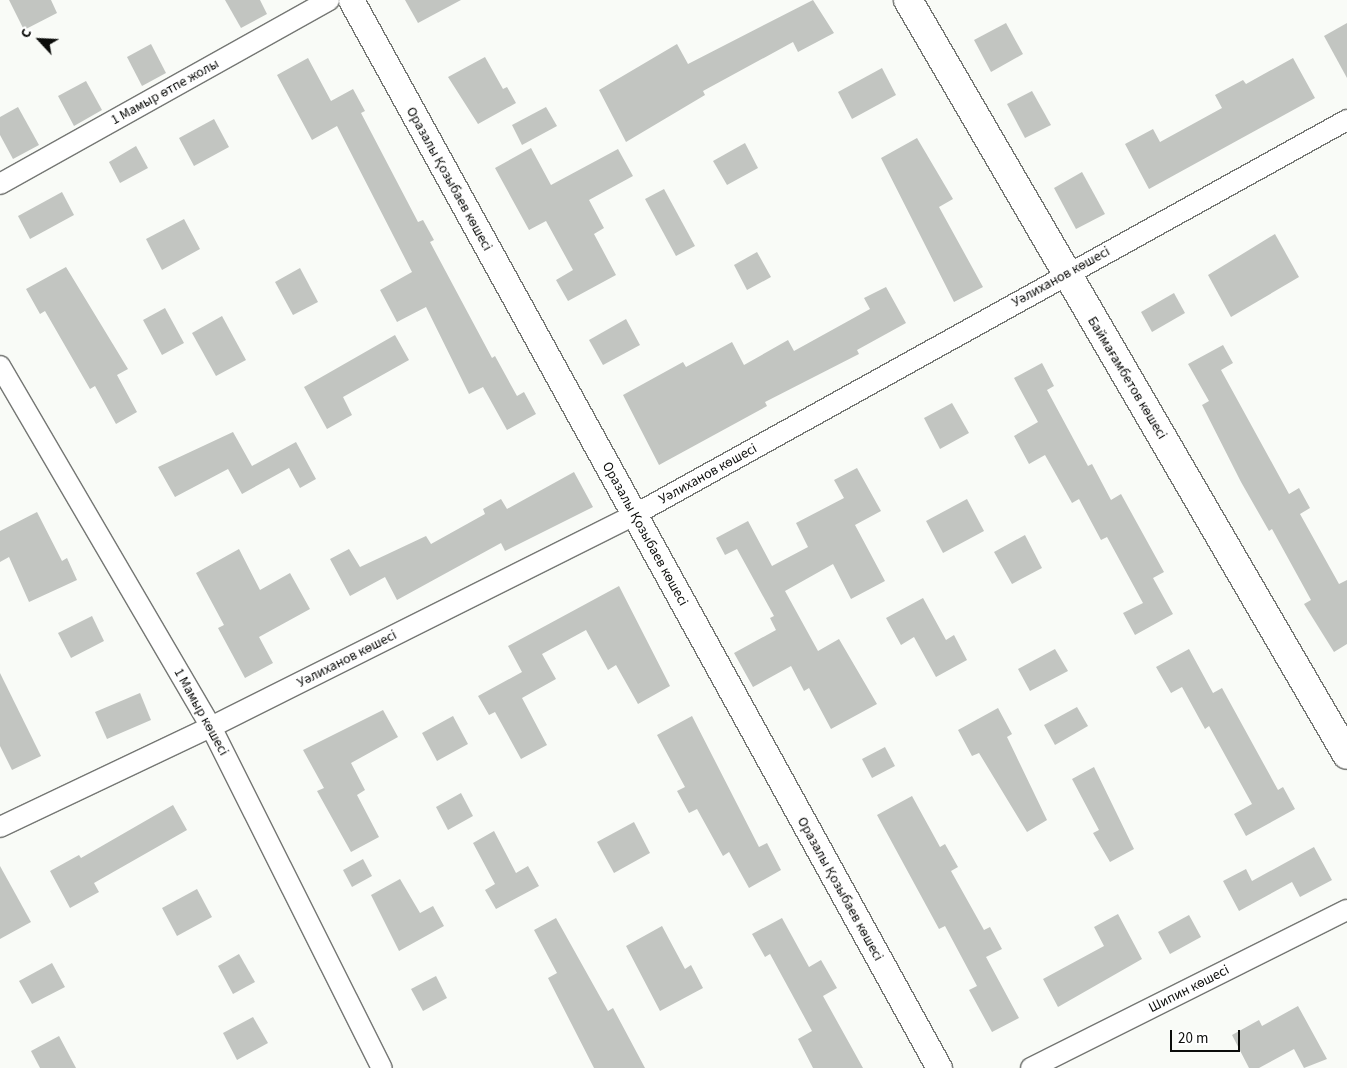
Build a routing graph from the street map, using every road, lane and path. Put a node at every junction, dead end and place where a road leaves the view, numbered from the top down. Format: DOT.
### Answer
graph roads {
  1 [pos="329,0"];
  2 [pos="351,0"];
  3 [pos="908,0"];
  4 [pos="1347,120"];
  5 [pos="0,184"];
  6 [pos="1066,274"];
  7 [pos="0,366"];
  8 [pos="634,515"];
  9 [pos="211,727"];
  10 [pos="1347,755"];
  11 [pos="0,827"];
  12 [pos="1347,910"];
  13 [pos="382,1068"];
  14 [pos="939,1068"];
  15 [pos="1031,1068"];
  1 -- 5 [label="street, 1 Мамыр өтпе жолы"];
  2 -- 8 [label="street, Оразалы Қозыбаев көшесі"];
  3 -- 6 [label="main road, Баймағамбетов көшесі"];
  4 -- 6 [label="street, Уәлиханов көшесі"];
  6 -- 8 [label="street, Уәлиханов көшесі"];
  6 -- 10 [label="main road, Баймағамбетов көшесі"];
  7 -- 9 [label="street, 1 Мамыр көшесі"];
  8 -- 9 [label="street, Уәлиханов көшесі"];
  8 -- 14 [label="street, Оразалы Қозыбаев көшесі"];
  9 -- 11 [label="street, Уәлиханов көшесі"];
  9 -- 13 [label="street, 1 Мамыр көшесі"];
  12 -- 15 [label="street, Шипин көшесі"];
}
